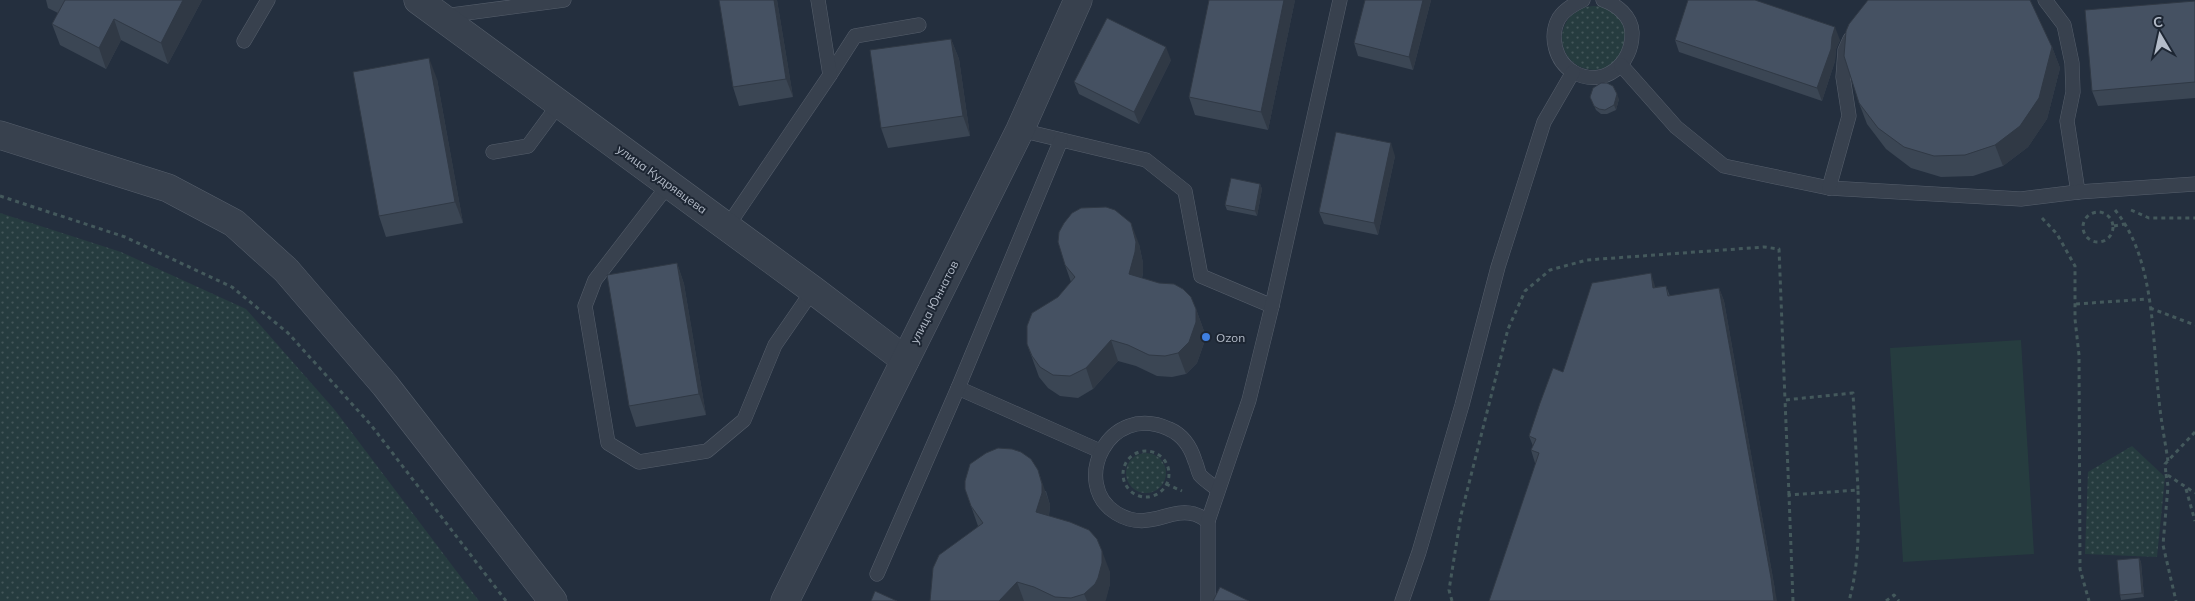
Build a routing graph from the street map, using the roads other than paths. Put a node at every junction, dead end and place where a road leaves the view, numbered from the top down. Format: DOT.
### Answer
graph roads {
  1 [pos="268,0"];
  2 [pos="418,0"];
  3 [pos="564,0"];
  4 [pos="818,0"];
  5 [pos="1078,0"];
  6 [pos="1340,0"];
  7 [pos="1583,0"];
  8 [pos="1603,0"];
  9 [pos="2045,0"];
  10 [pos="513,4"];
  11 [pos="440,17"];
  12 [pos="919,25"];
  13 [pos="1856,25"];
  14 [pos="244,41"];
  15 [pos="1621,64"];
  16 [pos="1573,72"];
  17 [pos="830,75"];
  18 [pos="559,104"];
  19 [pos="1020,130"];
  20 [pos="0,135"];
  21 [pos="1060,140"];
  22 [pos="493,152"];
  23 [pos="669,184"];
  24 [pos="2195,184"];
  25 [pos="1829,188"];
  26 [pos="2078,192"];
  27 [pos="727,227"];
  28 [pos="813,290"];
  29 [pos="1272,306"];
  30 [pos="905,360"];
  31 [pos="958,388"];
  32 [pos="1100,451"];
  33 [pos="1218,490"];
  34 [pos="1208,521"];
  35 [pos="877,574"];
  36 [pos="553,601"];
  37 [pos="785,601"];
  38 [pos="1208,601"];
  39 [pos="1402,601"];
  1 -- 14 [label="lane"];
  2 -- 11 [label="street, улица Кудрявцева"];
  3 -- 10 [label="lane"];
  4 -- 17 [label="lane"];
  5 -- 19 [label="street, улица Юннатов"];
  6 -- 29 [label="lane"];
  7 -- 16 [label="lane"];
  8 -- 15 [label="lane"];
  9 -- 26 [label="lane"];
  10 -- 11 [label="lane"];
  11 -- 18 [label="street, улица Кудрявцева"];
  12 -- 17 [label="lane"];
  13 -- 25 [label="lane"];
  15 -- 16 [label="lane"];
  15 -- 25 [label="lane"];
  16 -- 39 [label="lane"];
  17 -- 27 [label="lane"];
  18 -- 22 [label="lane"];
  18 -- 23 [label="street, улица Кудрявцева"];
  19 -- 21 [label="lane"];
  19 -- 30 [label="street, улица Юннатов"];
  20 -- 36 [label="street"];
  21 -- 29 [label="lane"];
  21 -- 31 [label="lane"];
  23 -- 27 [label="street, улица Кудрявцева"];
  23 -- 28 [label="lane"];
  24 -- 26 [label="lane"];
  25 -- 26 [label="lane"];
  27 -- 28 [label="street, улица Кудрявцева"];
  28 -- 30 [label="street, улица Кудрявцева"];
  29 -- 33 [label="lane"];
  30 -- 37 [label="street, улица Юннатов"];
  31 -- 32 [label="lane"];
  31 -- 35 [label="lane"];
  32 -- 33 [label="lane"];
  32 -- 34 [label="lane"];
  33 -- 34 [label="lane"];
  34 -- 38 [label="lane"];
}
